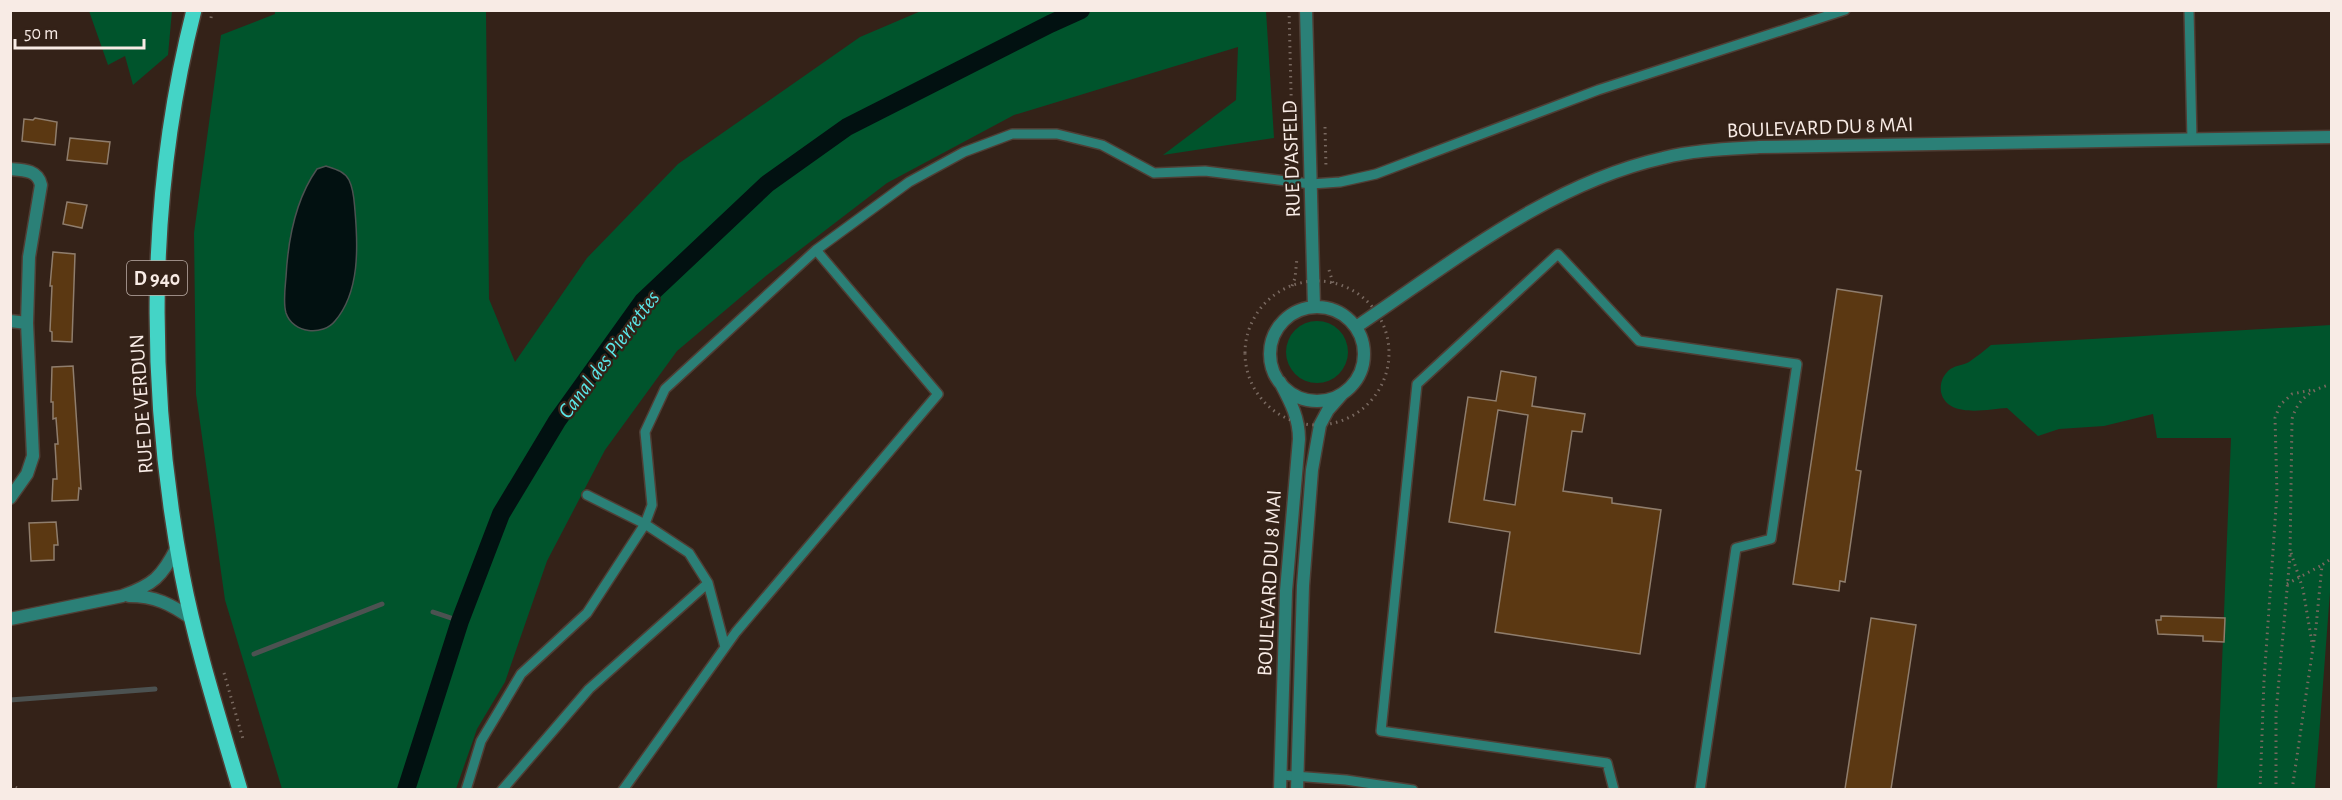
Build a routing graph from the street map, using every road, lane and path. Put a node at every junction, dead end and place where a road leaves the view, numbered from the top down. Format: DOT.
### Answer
graph roads {
  1 [pos="194,10"];
  2 [pos="212,10"];
  3 [pos="1290,10"];
  4 [pos="1306,10"];
  5 [pos="1845,10"];
  6 [pos="2189,10"];
  7 [pos="210,21"];
  8 [pos="2331,137"];
  9 [pos="2192,140"];
  10 [pos="10,169"];
  11 [pos="1294,182"];
  12 [pos="1311,184"];
  13 [pos="1295,214"];
  14 [pos="816,250"];
  15 [pos="1297,257"];
  16 [pos="1314,282"];
  17 [pos="1292,286"];
  18 [pos="1314,307"];
  19 [pos="1377,313"];
  20 [pos="10,321"];
  21 [pos="27,323"];
  22 [pos="1356,327"];
  23 [pos="1280,382"];
  24 [pos="2331,384"];
  25 [pos="2313,390"];
  26 [pos="1343,393"];
  27 [pos="1298,423"];
  28 [pos="1320,425"];
  29 [pos="587,495"];
  30 [pos="10,498"];
  31 [pos="645,524"];
  32 [pos="177,547"];
  33 [pos="2290,550"];
  34 [pos="2331,558"];
  35 [pos="2322,564"];
  36 [pos="2300,578"];
  37 [pos="708,583"];
  38 [pos="2287,584"];
  39 [pos="122,596"];
  40 [pos="10,619"];
  41 [pos="192,619"];
  42 [pos="725,647"];
  43 [pos="2312,648"];
  44 [pos="222,666"];
  45 [pos="245,745"];
  46 [pos="1281,775"];
  47 [pos="1298,776"];
  48 [pos="10,785"];
  49 [pos="22,789"];
  50 [pos="240,789"];
  51 [pos="466,789"];
  52 [pos="502,789"];
  53 [pos="623,789"];
  54 [pos="1280,789"];
  55 [pos="1297,789"];
  56 [pos="1413,789"];
  57 [pos="1614,789"];
  58 [pos="1700,789"];
  59 [pos="2260,789"];
  60 [pos="2276,789"];
  61 [pos="2292,789"];
  1 -- 32 [label="main road, RUE DE VERDUN / D 940"];
  2 -- 7 [label="path"];
  3 -- 11 [label="path, RUE D'ASFELD"];
  4 -- 12 [label="street, RUE D'ASFELD"];
  5 -- 12 [label="lane"];
  6 -- 9 [label="lane"];
  8 -- 9 [label="street, BOULEVARD DU 8 MAI"];
  9 -- 19 [label="street, BOULEVARD DU 8 MAI"];
  10 -- 21 [label="street"];
  11 -- 12 [label="lane"];
  11 -- 13 [label="path, RUE D'ASFELD"];
  11 -- 14 [label="lane"];
  12 -- 16 [label="street, RUE D'ASFELD"];
  14 -- 31 [label="lane"];
  14 -- 42 [label="lane"];
  15 -- 17 [label="path"];
  16 -- 17 [label="path"];
  16 -- 18 [label="street, RUE D'ASFELD"];
  16 -- 19 [label="path"];
  17 -- 27 [label="path"];
  18 -- 22 [label="street"];
  18 -- 23 [label="street"];
  19 -- 22 [label="street, BOULEVARD DU 8 MAI"];
  19 -- 28 [label="path"];
  20 -- 21 [label="street"];
  21 -- 30 [label="street"];
  22 -- 26 [label="street"];
  23 -- 26 [label="street"];
  23 -- 27 [label="street, BOULEVARD DU 8 MAI"];
  24 -- 25 [label="path"];
  25 -- 33 [label="path"];
  25 -- 59 [label="path"];
  26 -- 28 [label="street, BOULEVARD DU 8 MAI"];
  27 -- 28 [label="path"];
  27 -- 46 [label="street, BOULEVARD DU 8 MAI"];
  28 -- 47 [label="street, BOULEVARD DU 8 MAI"];
  29 -- 31 [label="lane"];
  31 -- 37 [label="lane"];
  31 -- 51 [label="lane"];
  32 -- 39 [label="street"];
  32 -- 41 [label="main road, RUE DE VERDUN / D 940"];
  33 -- 36 [label="path"];
  33 -- 38 [label="path"];
  34 -- 35 [label="path"];
  35 -- 36 [label="path"];
  35 -- 43 [label="path"];
  36 -- 38 [label="path"];
  36 -- 43 [label="path"];
  37 -- 42 [label="lane"];
  37 -- 52 [label="lane"];
  38 -- 60 [label="path"];
  39 -- 40 [label="street"];
  39 -- 41 [label="street"];
  41 -- 50 [label="main road, RUE DE VERDUN / D 940"];
  42 -- 53 [label="lane"];
  43 -- 61 [label="path"];
  44 -- 45 [label="path"];
  46 -- 47 [label="lane"];
  46 -- 54 [label="street, BOULEVARD DU 8 MAI"];
  47 -- 55 [label="street, BOULEVARD DU 8 MAI"];
  47 -- 56 [label="lane"];
  48 -- 49 [label="path"];
  57 -- 58 [label="lane"];
}
